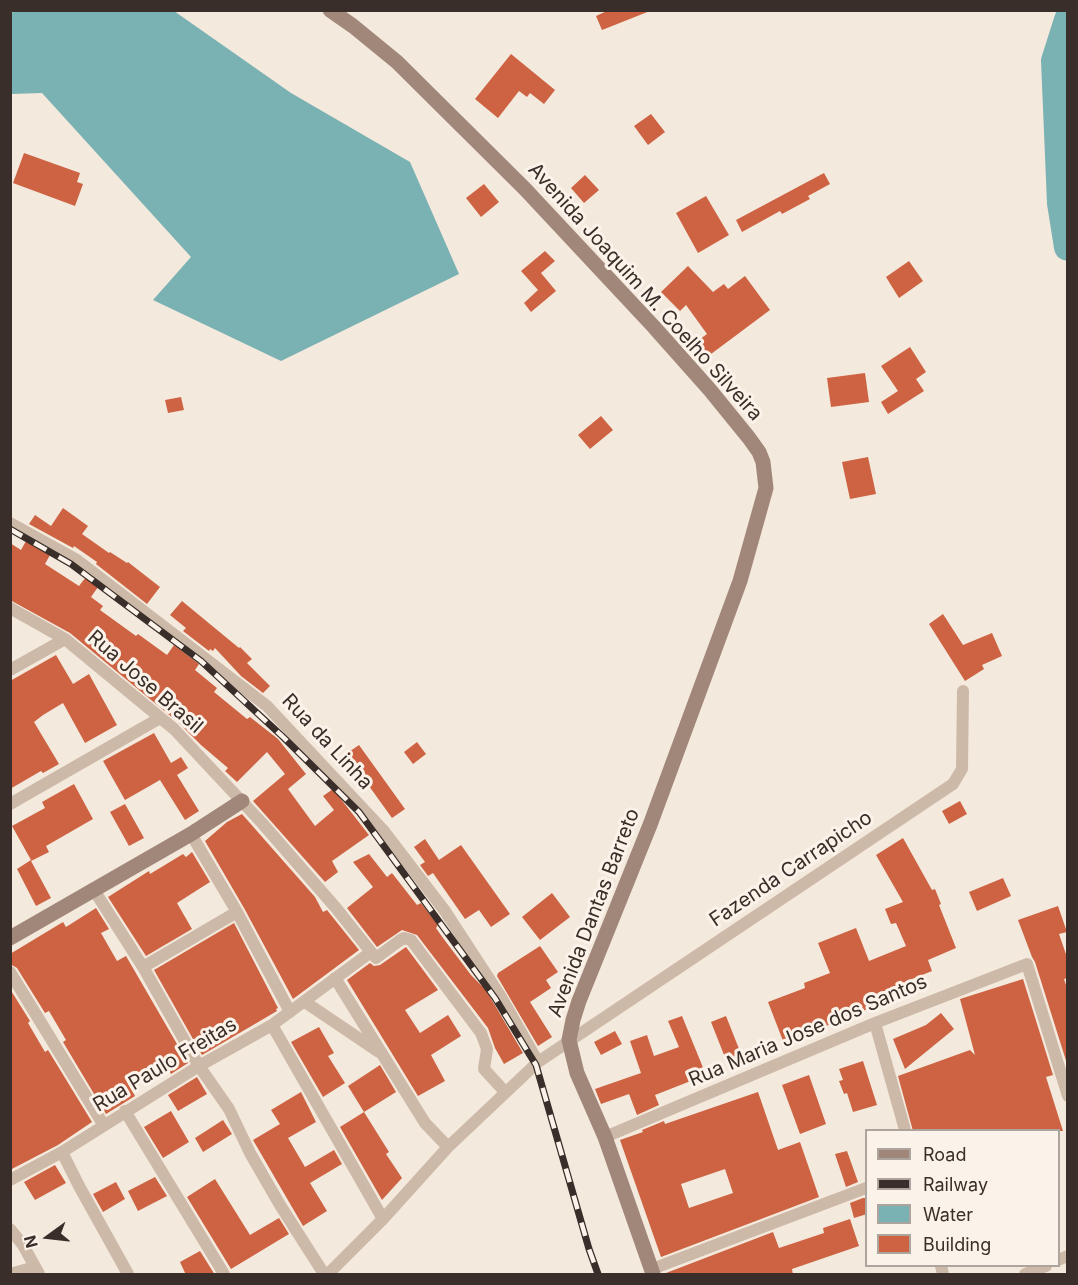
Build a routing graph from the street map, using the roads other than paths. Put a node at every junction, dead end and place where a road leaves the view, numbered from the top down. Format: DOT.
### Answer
graph roads {
  1 [pos="330,10"];
  2 [pos="10,523"];
  3 [pos="10,608"];
  4 [pos="65,639"];
  5 [pos="707,668"];
  6 [pos="10,670"];
  7 [pos="963,691"];
  8 [pos="160,718"];
  9 [pos="242,801"];
  10 [pos="10,804"];
  11 [pos="191,834"];
  12 [pos="94,890"];
  13 [pos="237,912"];
  14 [pos="10,938"];
  15 [pos="371,952"];
  16 [pos="142,967"];
  17 [pos="10,972"];
  18 [pos="335,978"];
  19 [pos="305,1002"];
  20 [pos="290,1012"];
  21 [pos="874,1023"];
  22 [pos="272,1025"];
  23 [pos="569,1040"];
  24 [pos="382,1055"];
  25 [pos="538,1062"];
  26 [pos="199,1066"];
  27 [pos="505,1092"];
  28 [pos="1068,1096"];
  29 [pos="125,1111"];
  30 [pos="104,1124"];
  31 [pos="905,1129"];
  32 [pos="605,1137"];
  33 [pos="448,1147"];
  34 [pos="62,1152"];
  35 [pos="10,1180"];
  36 [pos="865,1189"];
  37 [pos="383,1219"];
  38 [pos="10,1229"];
  39 [pos="1044,1267"];
  40 [pos="37,1271"];
  41 [pos="653,1272"];
  42 [pos="10,1274"];
  43 [pos="128,1275"];
  44 [pos="224,1275"];
  45 [pos="326,1275"];
  46 [pos="1025,1275"];
  1 -- 5 [label="main road, Avenida Joaquim M. Coelho Silveira"];
  2 -- 25 [label="street, Rua da Linha"];
  3 -- 4 [label="street, Rua Jose Brasil"];
  4 -- 6 [label="street"];
  4 -- 8 [label="street, Rua Jose Brasil"];
  5 -- 23 [label="main road, Avenida Dantas Barreto"];
  7 -- 23 [label="street, Fazenda Carrapicho"];
  8 -- 9 [label="street, Rua Jose Brasil"];
  8 -- 10 [label="street"];
  9 -- 11 [label="main road"];
  9 -- 15 [label="street, Rua Jose Brasil"];
  11 -- 12 [label="main road"];
  11 -- 13 [label="street"];
  12 -- 14 [label="main road"];
  12 -- 16 [label="street"];
  13 -- 16 [label="street"];
  13 -- 20 [label="street"];
  15 -- 18 [label="street, Rua Paulo Freitas"];
  15 -- 27 [label="street, Rua Paulo Freitas"];
  16 -- 26 [label="street"];
  17 -- 30 [label="street"];
  18 -- 19 [label="street, Rua Paulo Freitas"];
  18 -- 24 [label="street"];
  19 -- 20 [label="street, Rua Paulo Freitas"];
  19 -- 24 [label="street"];
  20 -- 22 [label="street, Rua Paulo Freitas"];
  21 -- 28 [label="street, Rua Maria Jose dos Santos"];
  21 -- 31 [label="street"];
  21 -- 32 [label="street, Rua Maria Jose dos Santos"];
  22 -- 26 [label="street, Rua Paulo Freitas"];
  22 -- 37 [label="street"];
  23 -- 25 [label="street, Fazenda Carrapicho"];
  23 -- 32 [label="main road, Avenida Dantas Barreto"];
  24 -- 33 [label="street"];
  25 -- 27 [label="street, Fazenda Carrapicho"];
  26 -- 29 [label="street, Rua Paulo Freitas"];
  26 -- 45 [label="street"];
  27 -- 33 [label="street, Fazenda Carrapicho"];
  29 -- 30 [label="street, Rua Paulo Freitas"];
  29 -- 44 [label="street"];
  30 -- 34 [label="street, Rua Paulo Freitas"];
  32 -- 41 [label="main road, Avenida Dantas Barreto"];
  33 -- 37 [label="street, Fazenda Carrapicho"];
  34 -- 35 [label="street, Rua Paulo Freitas"];
  34 -- 43 [label="street"];
  36 -- 41 [label="street"];
  37 -- 45 [label="street, Fazenda Carrapicho"];
  38 -- 40 [label="street"];
  39 -- 46 [label="street"];
  40 -- 42 [label="street"];
}
